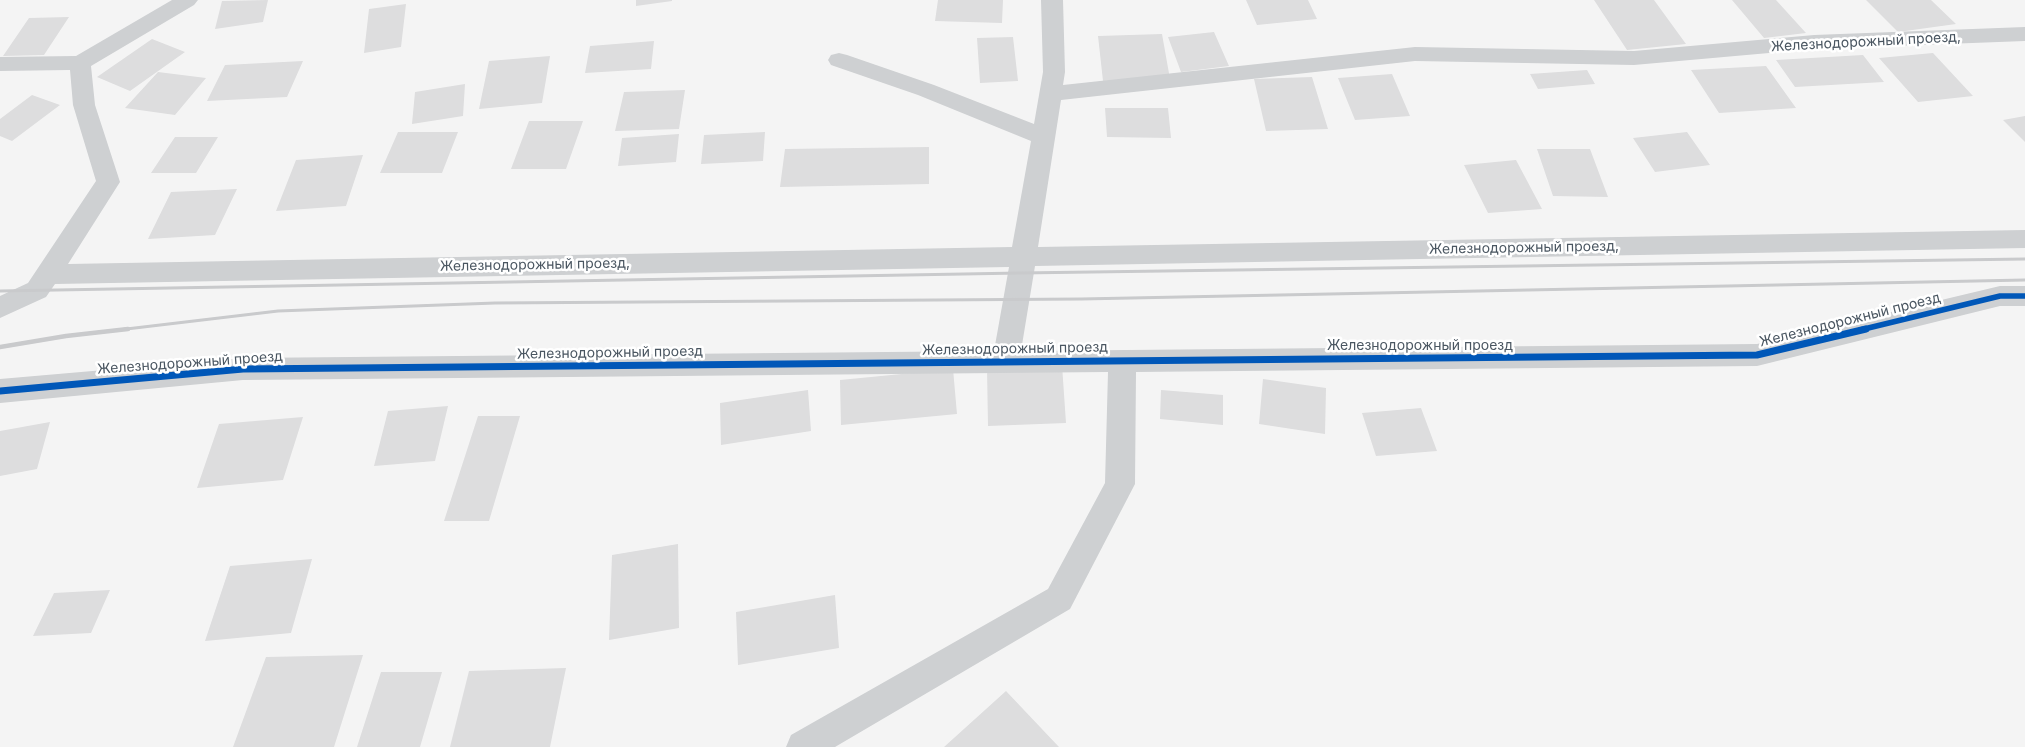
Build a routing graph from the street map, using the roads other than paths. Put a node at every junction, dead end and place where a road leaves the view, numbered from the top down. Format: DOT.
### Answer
graph roads {
  1 [pos="187,0"];
  2 [pos="1052,0"];
  3 [pos="2025,34"];
  4 [pos="839,60"];
  5 [pos="80,63"];
  6 [pos="0,64"];
  7 [pos="1050,94"];
  8 [pos="1043,137"];
  9 [pos="2025,239"];
  10 [pos="1023,256"];
  11 [pos="48,274"];
  12 [pos="2025,296"];
  13 [pos="0,308"];
  14 [pos="1122,361"];
  15 [pos="1006,362"];
  16 [pos="0,391"];
  17 [pos="803,747"];
  1 -- 5 [label="street"];
  2 -- 7 [label="street"];
  3 -- 7 [label="street, Железнодорожный проезд,"];
  4 -- 8 [label="street"];
  5 -- 6 [label="street"];
  5 -- 11 [label="street"];
  7 -- 8 [label="street"];
  8 -- 10 [label="street"];
  9 -- 10 [label="street, Железнодорожный проезд,"];
  10 -- 11 [label="street, Железнодорожный проезд,"];
  10 -- 15 [label="street"];
  11 -- 13 [label="street"];
  12 -- 14 [label="street, Железнодорожный проезд"];
  14 -- 15 [label="street, Железнодорожный проезд"];
  14 -- 17 [label="street"];
  15 -- 16 [label="street, Железнодорожный проезд"];
}
